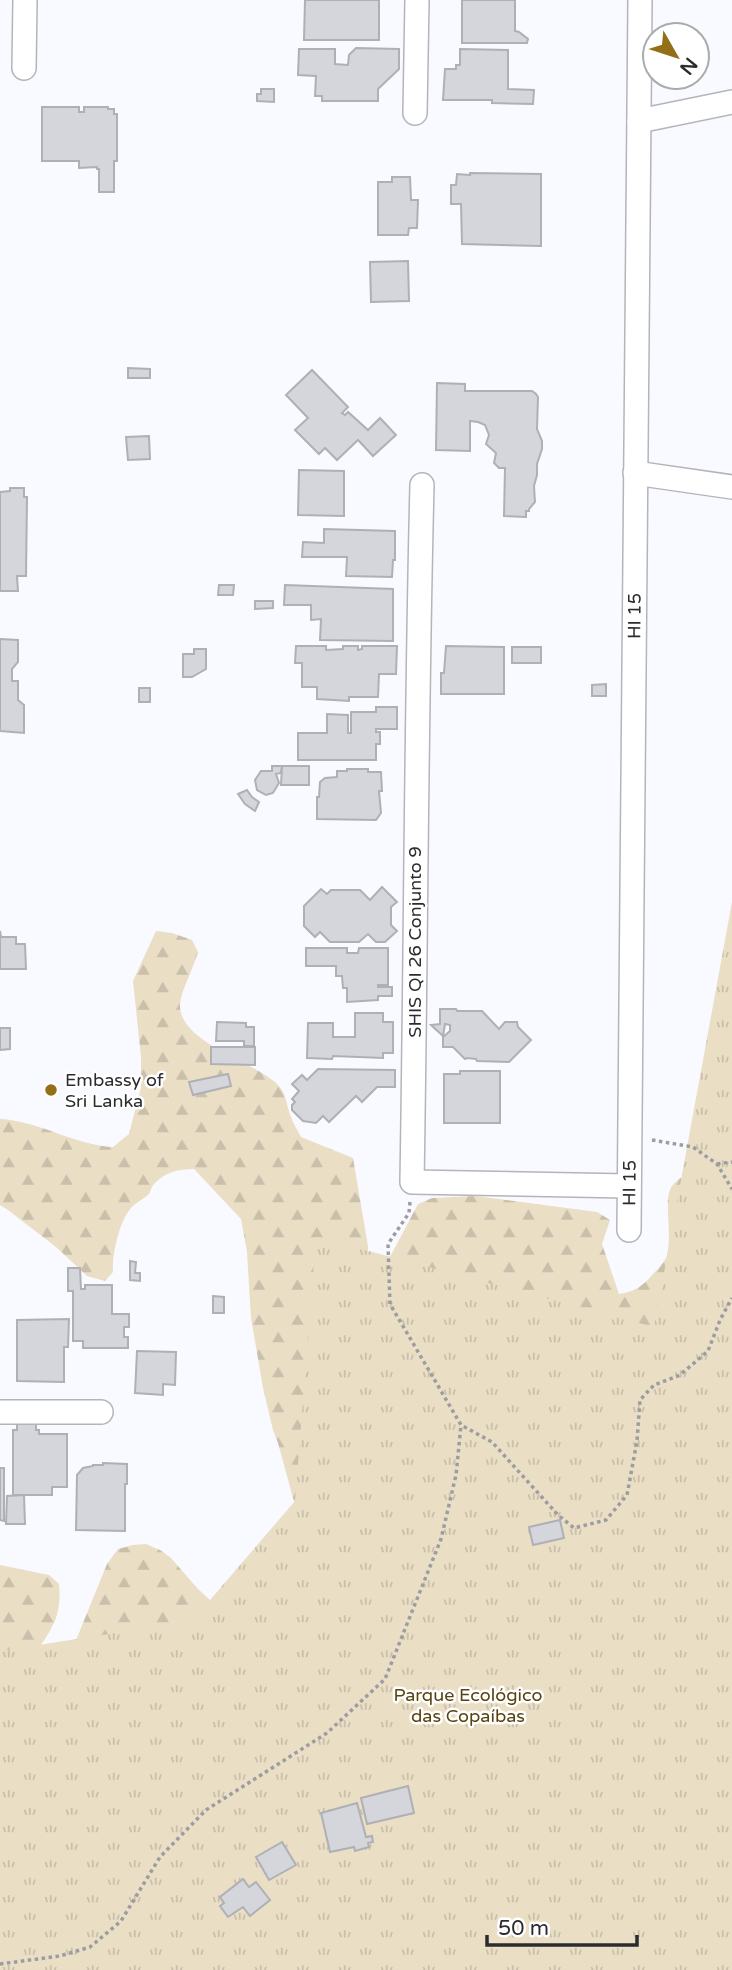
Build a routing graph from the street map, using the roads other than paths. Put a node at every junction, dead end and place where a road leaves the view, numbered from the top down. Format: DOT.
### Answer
graph roads {
  1 [pos="25,0"];
  2 [pos="417,0"];
  3 [pos="640,0"];
  4 [pos="24,68"];
  5 [pos="732,102"];
  6 [pos="415,113"];
  7 [pos="639,121"];
  8 [pos="635,473"];
  9 [pos="422,485"];
  10 [pos="732,486"];
  11 [pos="628,1186"];
  12 [pos="629,1230"];
  13 [pos="0,1412"];
  14 [pos="100,1412"];
  1 -- 4 [label="street"];
  2 -- 6 [label="street"];
  3 -- 7 [label="street, HI 15"];
  5 -- 7 [label="street"];
  7 -- 8 [label="street, HI 15"];
  8 -- 10 [label="street"];
  8 -- 11 [label="street, HI 15"];
  9 -- 11 [label="street, SHIS QI 26 Conjunto 9"];
  11 -- 12 [label="street, HI 15"];
  13 -- 14 [label="street"];
}
